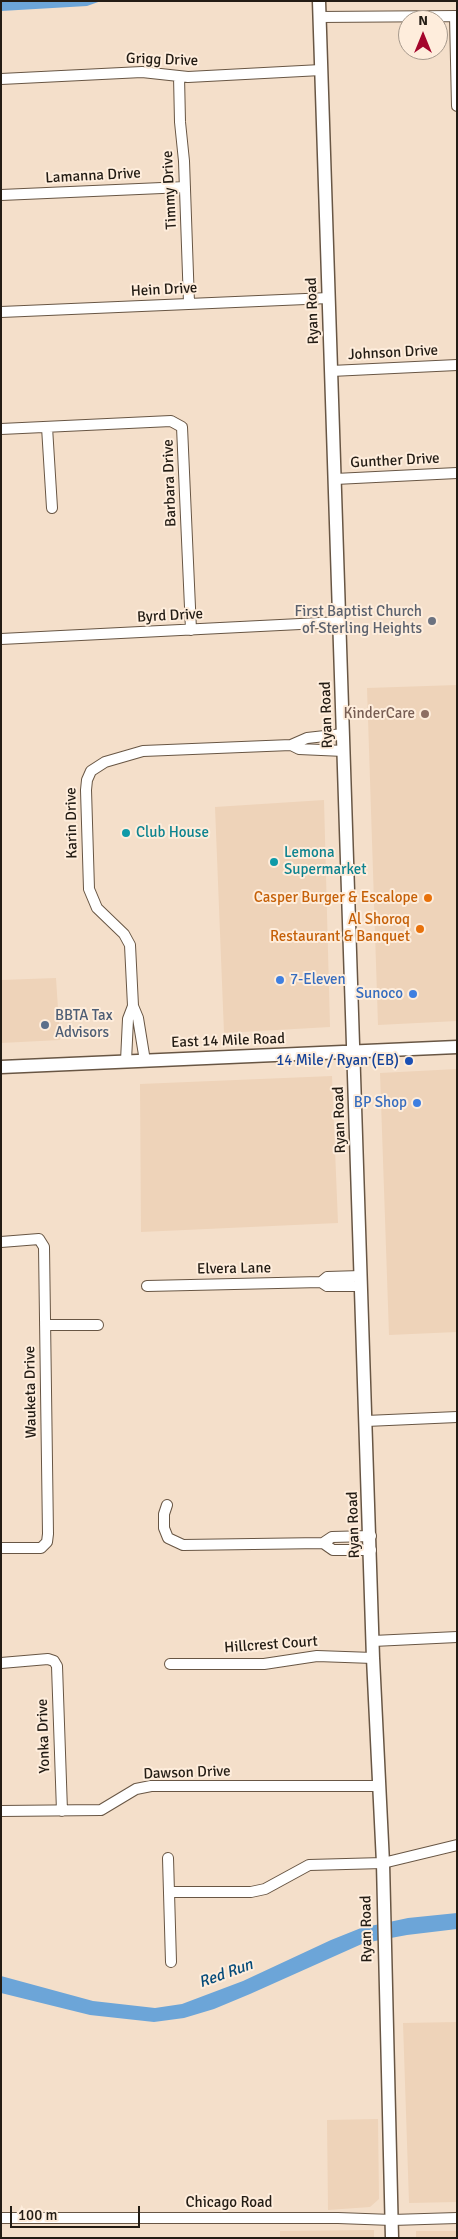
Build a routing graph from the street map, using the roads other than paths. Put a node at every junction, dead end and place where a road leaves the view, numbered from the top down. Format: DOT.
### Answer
graph roads {
  1 [pos="319,1"];
  2 [pos="456,16"];
  3 [pos="319,18"];
  4 [pos="321,70"];
  5 [pos="179,76"];
  6 [pos="1,79"];
  7 [pos="457,106"];
  8 [pos="185,187"];
  9 [pos="1,195"];
  10 [pos="329,298"];
  11 [pos="189,303"];
  12 [pos="1,312"];
  13 [pos="457,365"];
  14 [pos="331,371"];
  15 [pos="47,426"];
  16 [pos="1,429"];
  17 [pos="457,473"];
  18 [pos="335,479"];
  19 [pos="52,508"];
  20 [pos="340,622"];
  21 [pos="191,630"];
  22 [pos="1,639"];
  23 [pos="344,734"];
  24 [pos="291,745"];
  25 [pos="344,751"];
  26 [pos="133,1006"];
  27 [pos="457,1047"];
  28 [pos="354,1052"];
  29 [pos="126,1061"];
  30 [pos="145,1061"];
  31 [pos="1,1067"];
  32 [pos="1,1242"];
  33 [pos="361,1281"];
  34 [pos="147,1286"];
  35 [pos="46,1325"];
  36 [pos="98,1325"];
  37 [pos="457,1417"];
  38 [pos="366,1421"];
  39 [pos="167,1505"];
  40 [pos="371,1536"];
  41 [pos="323,1543"];
  42 [pos="1,1548"];
  43 [pos="371,1550"];
  44 [pos="457,1637"];
  45 [pos="373,1641"];
  46 [pos="373,1658"];
  47 [pos="1,1662"];
  48 [pos="170,1664"];
  49 [pos="380,1786"];
  50 [pos="1,1811"];
  51 [pos="62,1811"];
  52 [pos="457,1844"];
  53 [pos="168,1858"];
  54 [pos="383,1863"];
  55 [pos="169,1892"];
  56 [pos="171,1962"];
  57 [pos="1,2218"];
  58 [pos="457,2218"];
  59 [pos="392,2220"];
  60 [pos="392,2238"];
  1 -- 3 [label="main road, Ryan Road"];
  2 -- 3 [label="street"];
  2 -- 7 [label="street"];
  3 -- 4 [label="main road, Ryan Road"];
  4 -- 5 [label="street, Grigg Drive"];
  4 -- 10 [label="main road, Ryan Road"];
  5 -- 6 [label="street, Grigg Drive"];
  5 -- 8 [label="street, Timmy Drive"];
  8 -- 9 [label="street, Lamanna Drive"];
  8 -- 11 [label="street, Timmy Drive"];
  10 -- 11 [label="street, Hein Drive"];
  10 -- 14 [label="main road, Ryan Road"];
  11 -- 12 [label="street, Hein Drive"];
  13 -- 14 [label="street, Johnson Drive"];
  14 -- 18 [label="main road, Ryan Road"];
  15 -- 16 [label="street, Barbara Drive"];
  15 -- 19 [label="street"];
  15 -- 21 [label="street, Barbara Drive"];
  17 -- 18 [label="street, Gunther Drive"];
  18 -- 20 [label="main road, Ryan Road"];
  20 -- 21 [label="street, Byrd Drive"];
  20 -- 23 [label="main road, Ryan Road"];
  21 -- 22 [label="street, Byrd Drive"];
  23 -- 24 [label="street, Karin Drive"];
  23 -- 25 [label="main road, Ryan Road"];
  24 -- 25 [label="street, Karin Drive"];
  24 -- 26 [label="street, Karin Drive"];
  25 -- 28 [label="main road, Ryan Road"];
  26 -- 29 [label="street, Karin Drive"];
  26 -- 30 [label="street, Karin Drive"];
  27 -- 28 [label="main road, East 14 Mile Road"];
  28 -- 30 [label="main road, East 14 Mile Road"];
  28 -- 33 [label="main road, Ryan Road"];
  29 -- 30 [label="main road, East 14 Mile Road"];
  29 -- 31 [label="main road, East 14 Mile Road"];
  32 -- 35 [label="street, Wauketa Drive"];
  33 -- 34 [label="street, Elvera Lane"];
  33 -- 38 [label="main road, Ryan Road"];
  35 -- 36 [label="street"];
  35 -- 42 [label="street, Wauketa Drive"];
  37 -- 38 [label="street"];
  38 -- 40 [label="main road, Ryan Road"];
  39 -- 41 [label="street"];
  40 -- 41 [label="street"];
  40 -- 43 [label="main road, Ryan Road"];
  41 -- 43 [label="street"];
  43 -- 45 [label="main road, Ryan Road"];
  44 -- 45 [label="street"];
  45 -- 46 [label="main road, Ryan Road"];
  46 -- 48 [label="street, Hillcrest Court"];
  46 -- 49 [label="main road, Ryan Road"];
  47 -- 51 [label="street, Yonka Drive"];
  49 -- 51 [label="street, Dawson Drive"];
  49 -- 54 [label="main road, Ryan Road"];
  50 -- 51 [label="street, Dawson Drive"];
  52 -- 54 [label="street"];
  53 -- 55 [label="street"];
  54 -- 55 [label="street"];
  54 -- 59 [label="main road, Ryan Road"];
  55 -- 56 [label="street"];
  57 -- 59 [label="street, Chicago Road"];
  58 -- 59 [label="street, Chicago Road"];
  59 -- 60 [label="main road, Ryan Road"];
}
